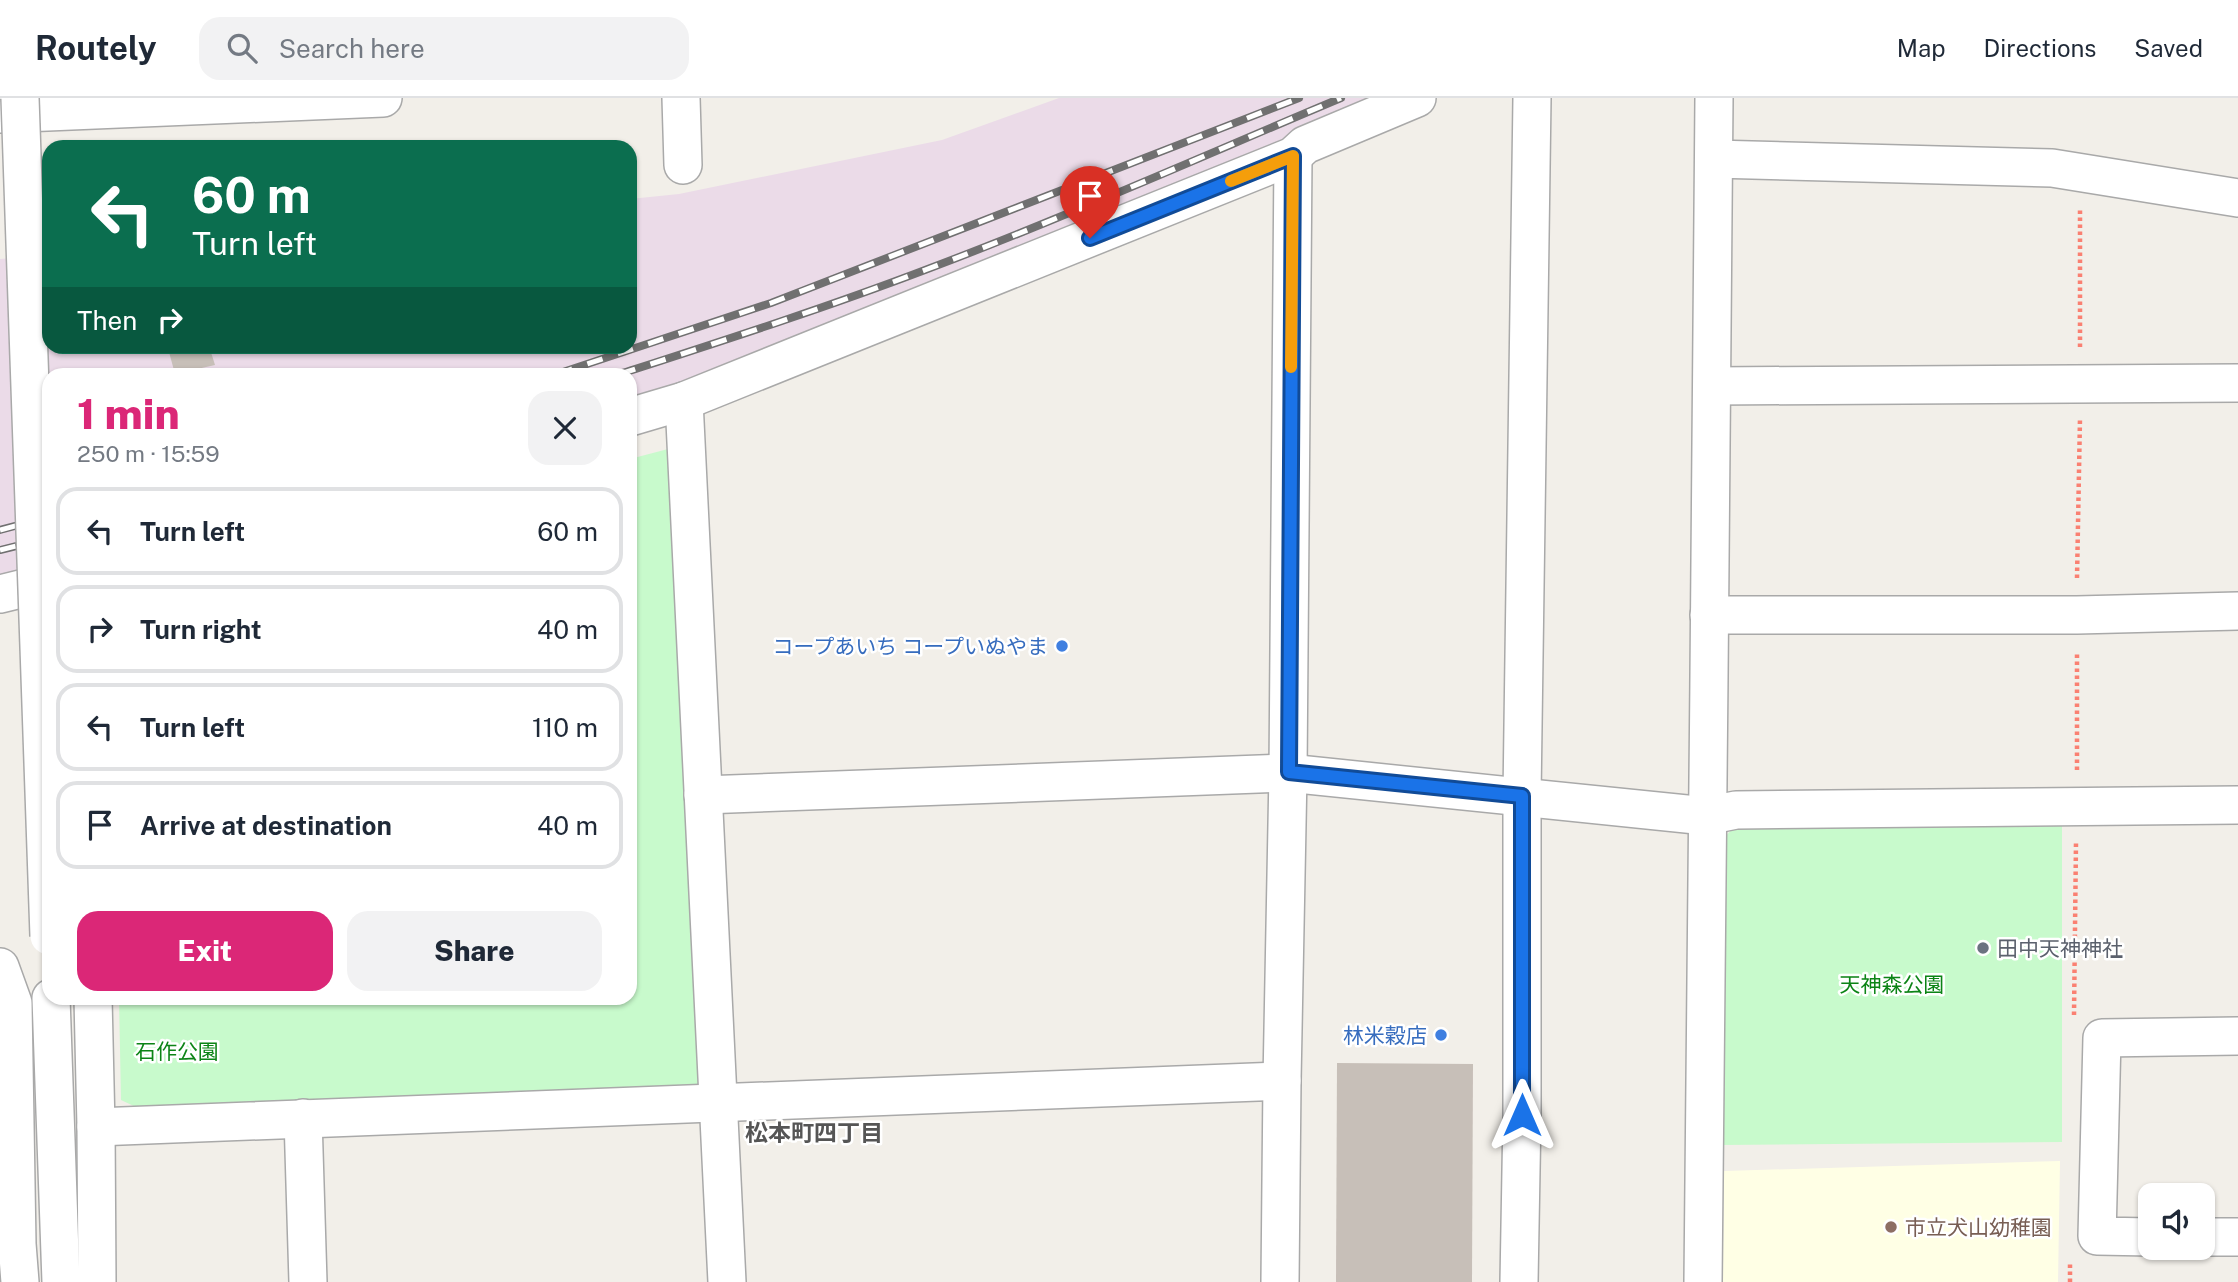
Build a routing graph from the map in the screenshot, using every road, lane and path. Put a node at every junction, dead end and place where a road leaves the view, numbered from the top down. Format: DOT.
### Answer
graph roads {
  1 [pos="20,98"];
  2 [pos="383,98"];
  3 [pos="681,98"];
  4 [pos="1417,98"];
  5 [pos="1532,98"];
  6 [pos="1714,98"];
  7 [pos="74,104"];
  8 [pos="0,114"];
  9 [pos="1293,156"];
  10 [pos="1714,159"];
  11 [pos="683,165"];
  12 [pos="2080,173"];
  13 [pos="2238,198"];
  14 [pos="2238,383"];
  15 [pos="2080,385"];
  16 [pos="1713,386"];
  17 [pos="684,401"];
  18 [pos="637,415"];
  19 [pos="42,584"];
  20 [pos="0,594"];
  21 [pos="2238,611"];
  22 [pos="1709,615"];
  23 [pos="2077,615"];
  24 [pos="42,734"];
  25 [pos="1289,772"];
  26 [pos="703,795"];
  27 [pos="1522,796"];
  28 [pos="2077,805"];
  29 [pos="2238,805"];
  30 [pos="1706,816"];
  31 [pos="0,967"];
  32 [pos="51,1005"];
  33 [pos="93,1005"];
  34 [pos="2238,1036"];
  35 [pos="1282,1081"];
  36 [pos="720,1103"];
  37 [pos="303,1118"];
  38 [pos="96,1127"];
  39 [pos="2138,1237"];
  40 [pos="2215,1237"];
  41 [pos="2238,1237"];
  42 [pos="9,1244"];
  43 [pos="20,1282"];
  44 [pos="61,1282"];
  45 [pos="97,1282"];
  46 [pos="308,1282"];
  47 [pos="727,1282"];
  48 [pos="1280,1282"];
  49 [pos="1519,1282"];
  50 [pos="1703,1282"];
  1 -- 24 [label="street, bridge"];
  2 -- 7 [label="street"];
  3 -- 11 [label="street"];
  4 -- 9 [label="street"];
  5 -- 27 [label="street"];
  6 -- 10 [label="street"];
  7 -- 8 [label="street"];
  9 -- 17 [label="street"];
  9 -- 25 [label="street"];
  10 -- 12 [label="street"];
  10 -- 16 [label="street"];
  12 -- 13 [label="street"];
  12 -- 15 [label="path"];
  14 -- 15 [label="street"];
  15 -- 16 [label="street"];
  15 -- 23 [label="path"];
  16 -- 22 [label="street"];
  17 -- 18 [label="street"];
  17 -- 26 [label="street"];
  19 -- 20 [label="street"];
  21 -- 23 [label="street"];
  22 -- 23 [label="street"];
  22 -- 30 [label="street"];
  23 -- 28 [label="path"];
  25 -- 26 [label="street"];
  25 -- 27 [label="street"];
  25 -- 35 [label="street"];
  26 -- 36 [label="street"];
  27 -- 30 [label="street"];
  27 -- 49 [label="street"];
  28 -- 29 [label="street"];
  28 -- 30 [label="street"];
  30 -- 50 [label="street"];
  31 -- 42 [label="street"];
  32 -- 44 [label="street"];
  33 -- 38 [label="street"];
  34 -- 39 [label="street"];
  35 -- 36 [label="street"];
  35 -- 48 [label="street"];
  36 -- 37 [label="street"];
  36 -- 47 [label="street"];
  37 -- 38 [label="street"];
  37 -- 46 [label="street"];
  38 -- 45 [label="street"];
  40 -- 41 [label="street"];
  42 -- 43 [label="street"];
}
